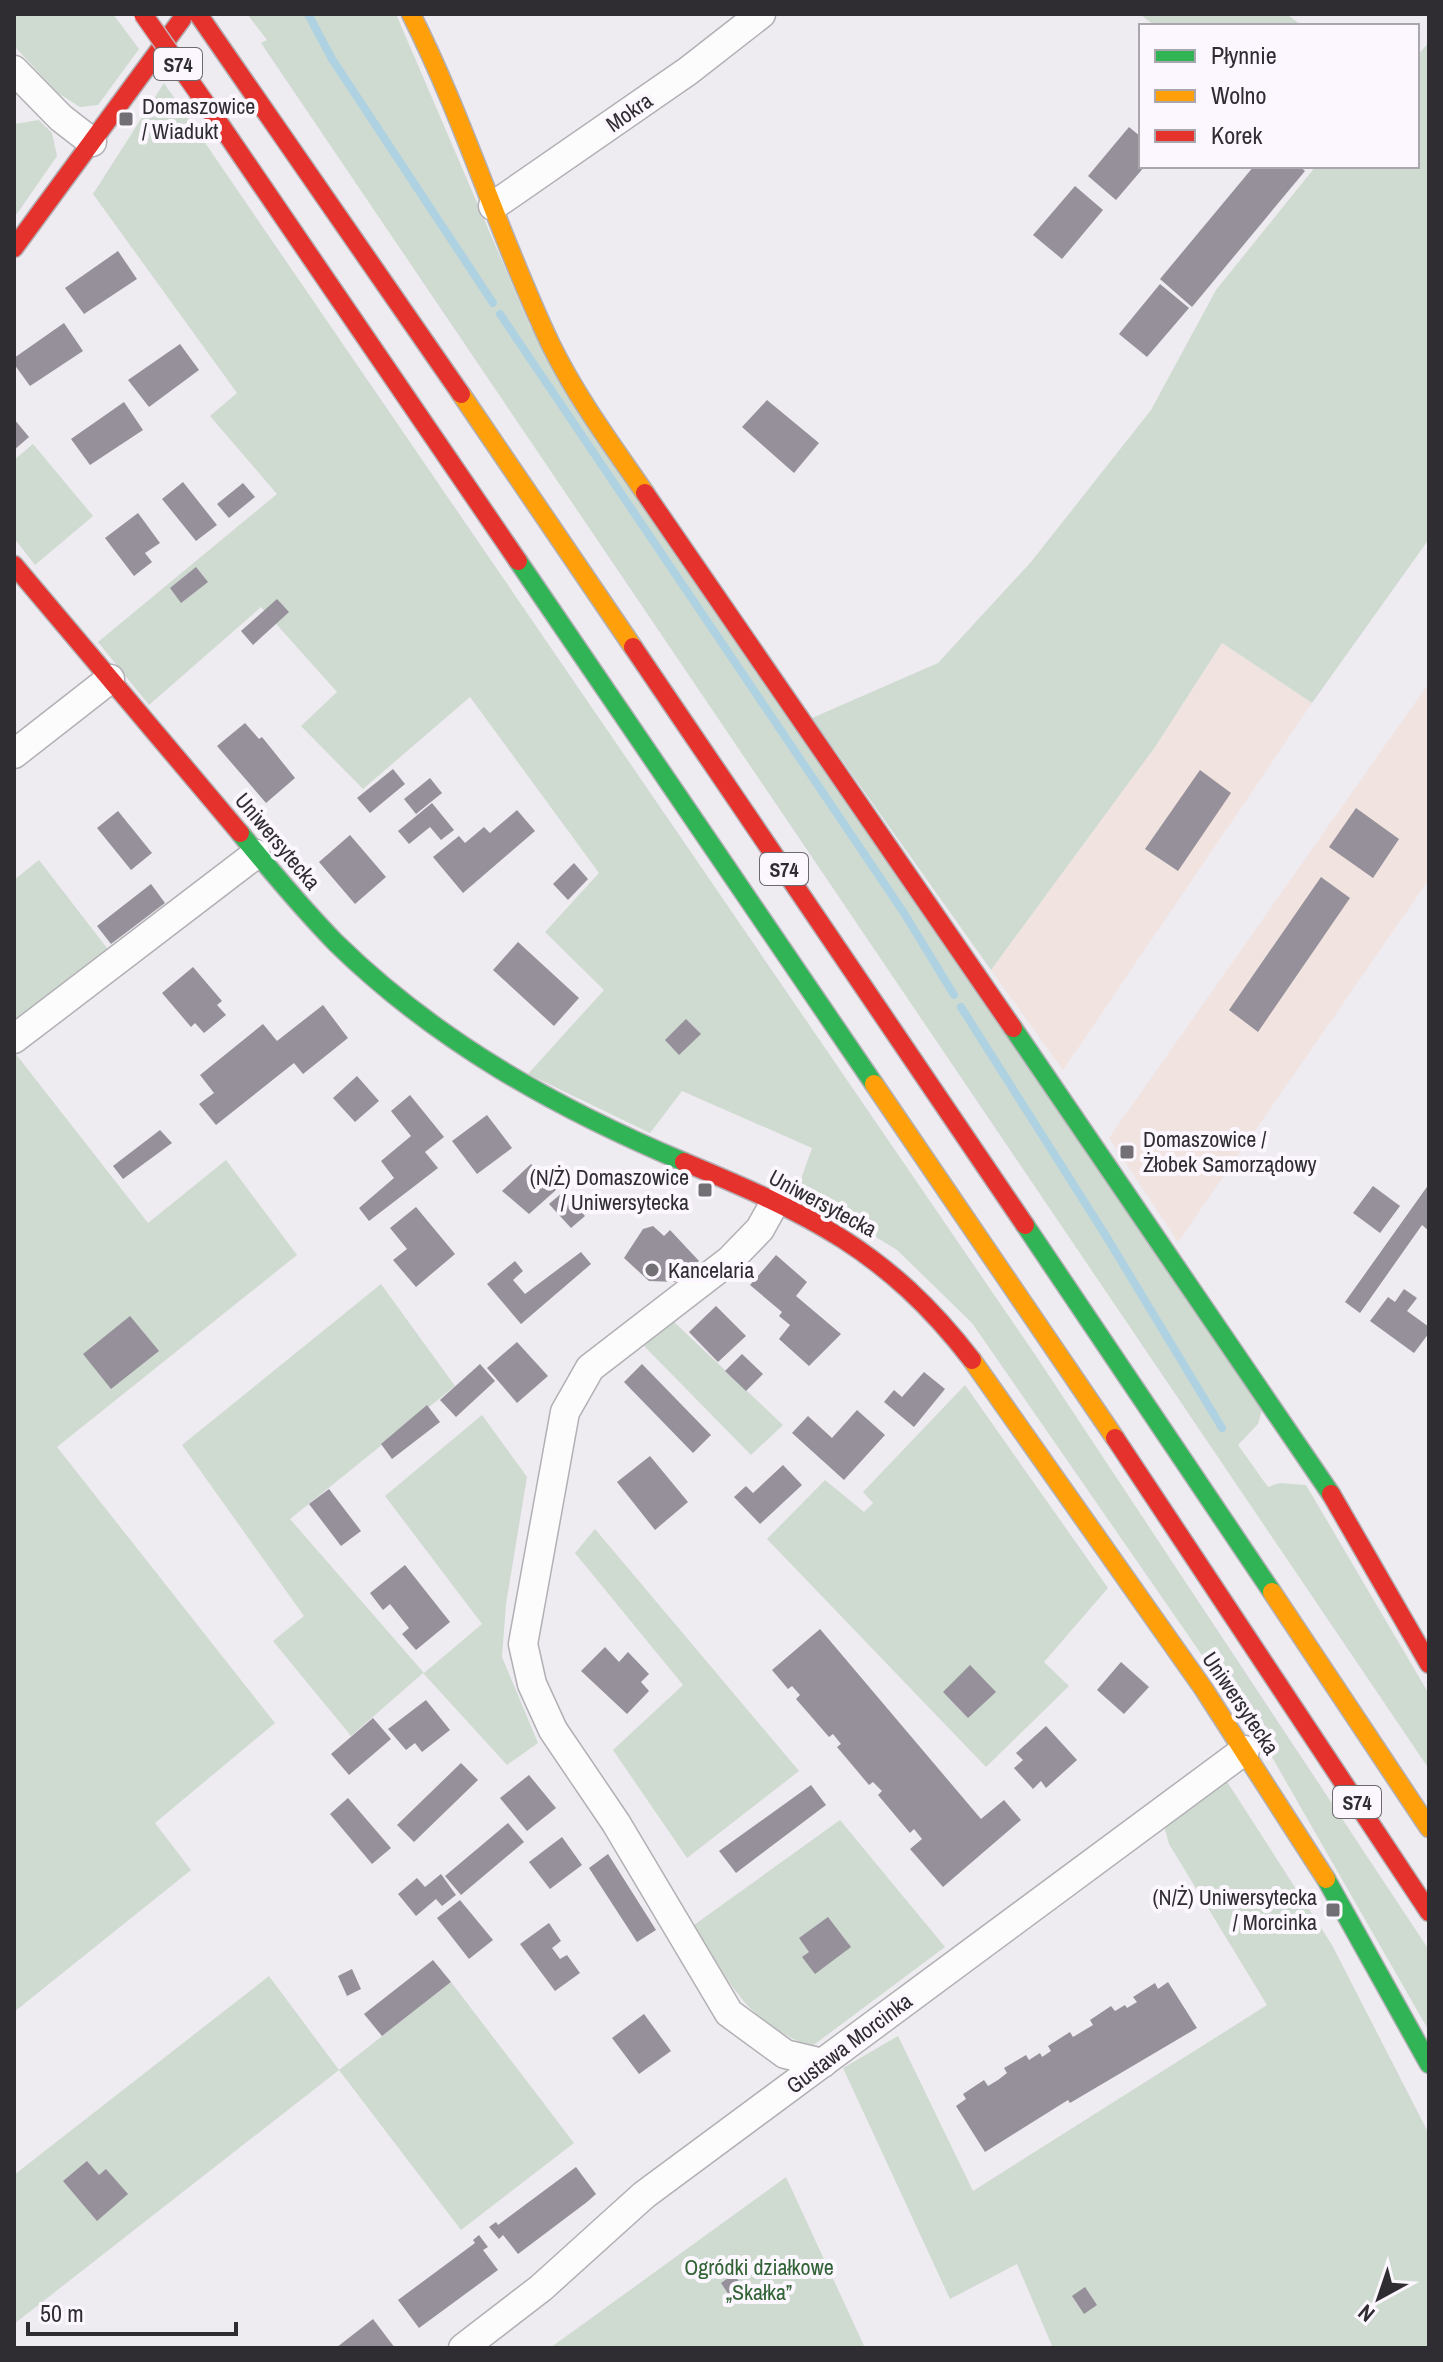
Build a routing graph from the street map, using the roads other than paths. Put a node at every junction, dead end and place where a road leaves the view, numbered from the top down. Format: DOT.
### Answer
graph roads {
  1 [pos="143,14"];
  2 [pos="186,14"];
  3 [pos="198,14"];
  4 [pos="411,14"];
  5 [pos="761,14"];
  6 [pos="14,70"];
  7 [pos="92,142"];
  8 [pos="493,206"];
  9 [pos="14,248"];
  10 [pos="14,565"];
  11 [pos="110,679"];
  12 [pos="14,754"];
  13 [pos="256,854"];
  14 [pos="14,1039"];
  15 [pos="775,1202"];
  16 [pos="1428,1659"];
  17 [pos="1245,1750"];
  18 [pos="1429,1828"];
  19 [pos="1429,1912"];
  20 [pos="823,2063"];
  21 [pos="1429,2064"];
  22 [pos="463,2348"];
  1 -- 19 [label="main road, S74, bridge"];
  2 -- 7 [label="main road"];
  3 -- 18 [label="main road, S74"];
  4 -- 8 [label="main road"];
  5 -- 8 [label="street, Mokra"];
  6 -- 7 [label="street"];
  7 -- 9 [label="main road"];
  8 -- 16 [label="main road"];
  10 -- 11 [label="main road, Uniwersytecka"];
  11 -- 12 [label="street"];
  11 -- 13 [label="main road, Uniwersytecka"];
  13 -- 14 [label="street"];
  13 -- 15 [label="main road, Uniwersytecka"];
  15 -- 17 [label="main road, Uniwersytecka"];
  15 -- 20 [label="street"];
  17 -- 20 [label="street, Gustawa Morcinka"];
  17 -- 21 [label="main road, Uniwersytecka"];
  20 -- 22 [label="street, Gustawa Morcinka"];
}
